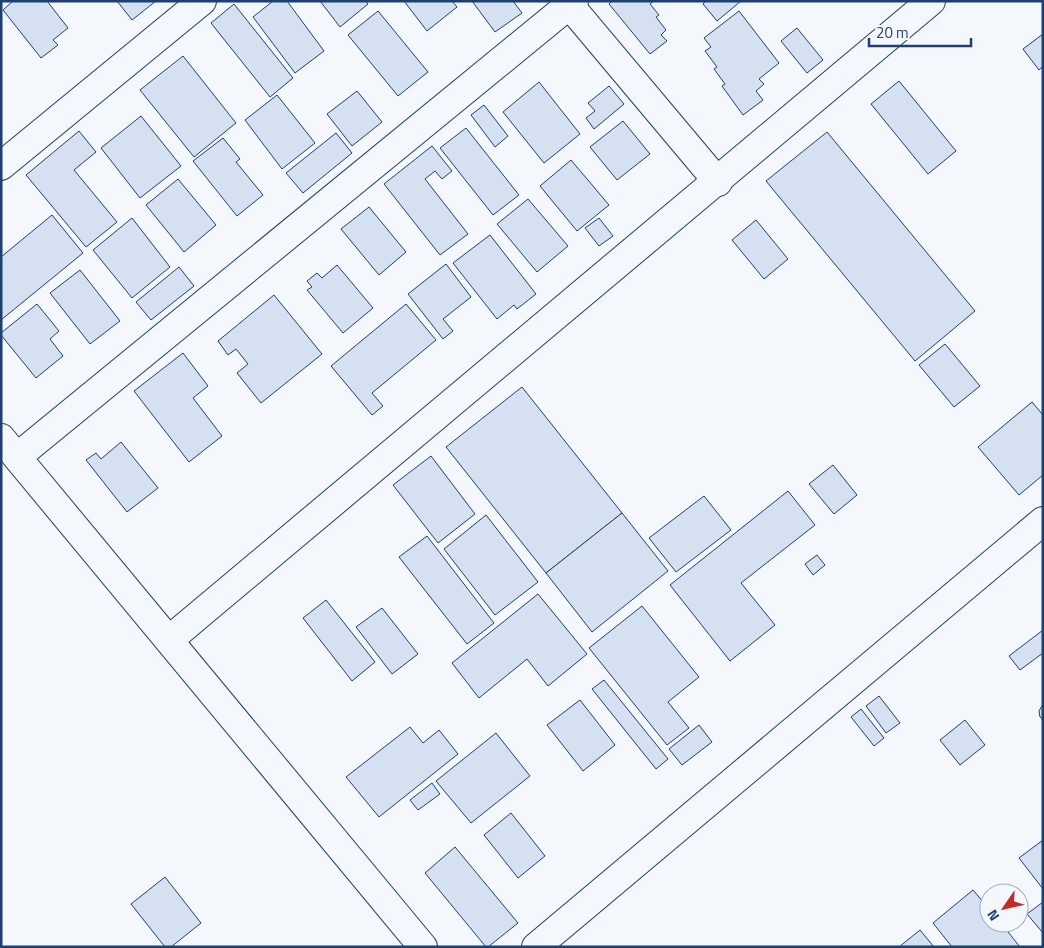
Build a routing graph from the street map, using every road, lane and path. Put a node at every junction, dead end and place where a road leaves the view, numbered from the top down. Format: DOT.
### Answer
graph roads {
  1 [pos="202,1"];
  2 [pos="931,1"];
  3 [pos="570,3"];
  4 [pos="1,166"];
  5 [pos="718,182"];
  6 [pos="9,448"];
  7 [pos="1043,522"];
  8 [pos="169,640"];
  9 [pos="423,947"];
  10 [pos="536,947"];
  1 -- 4 [label="street"];
  2 -- 5 [label="street"];
  3 -- 5 [label="street"];
  3 -- 6 [label="street"];
  5 -- 8 [label="street"];
  6 -- 8 [label="street"];
  7 -- 10 [label="street"];
  8 -- 9 [label="street"];
}
